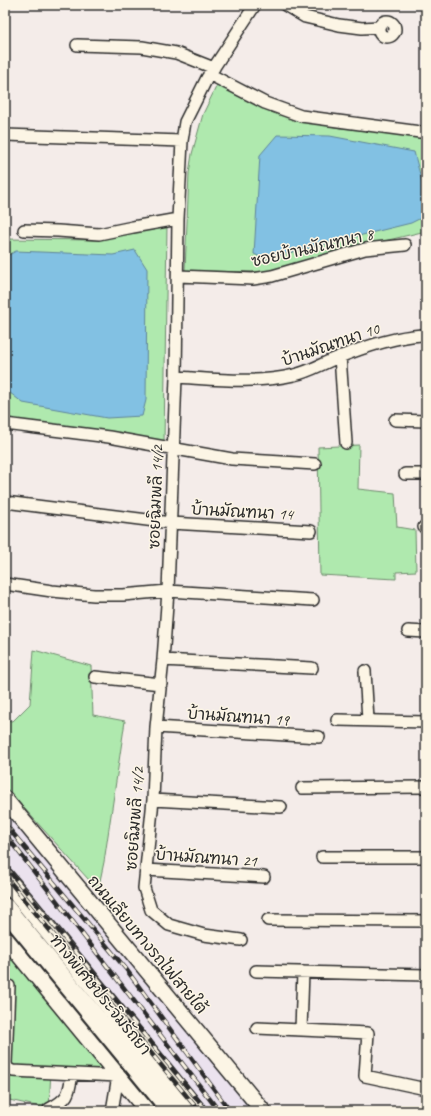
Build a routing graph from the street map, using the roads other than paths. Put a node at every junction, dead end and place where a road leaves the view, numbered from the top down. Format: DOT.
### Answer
graph roads {
  1 [pos="255,5"];
  2 [pos="285,5"];
  3 [pos="379,28"];
  4 [pos="77,45"];
  5 [pos="212,71"];
  6 [pos="420,132"];
  7 [pos="5,135"];
  8 [pos="182,141"];
  9 [pos="178,219"];
  10 [pos="24,230"];
  11 [pos="405,245"];
  12 [pos="178,276"];
  13 [pos="422,335"];
  14 [pos="340,356"];
  15 [pos="176,377"];
  16 [pos="395,420"];
  17 [pos="426,421"];
  18 [pos="5,424"];
  19 [pos="346,443"];
  20 [pos="173,449"];
  21 [pos="315,464"];
  22 [pos="405,474"];
  23 [pos="426,474"];
  24 [pos="5,502"];
  25 [pos="171,523"];
  26 [pos="311,531"];
  27 [pos="5,584"];
  28 [pos="168,591"];
  29 [pos="313,600"];
  30 [pos="408,631"];
  31 [pos="426,632"];
  32 [pos="163,660"];
  33 [pos="312,668"];
  34 [pos="365,671"];
  35 [pos="95,677"];
  36 [pos="160,684"];
  37 [pos="336,720"];
  38 [pos="368,720"];
  39 [pos="426,722"];
  40 [pos="156,727"];
  41 [pos="318,737"];
  42 [pos="426,787"];
  43 [pos="302,788"];
  44 [pos="5,799"];
  45 [pos="153,800"];
  46 [pos="282,807"];
  47 [pos="322,857"];
  48 [pos="426,857"];
  49 [pos="146,870"];
  50 [pos="264,877"];
  51 [pos="5,878"];
  52 [pos="5,908"];
  53 [pos="268,920"];
  54 [pos="426,921"];
  55 [pos="5,938"];
  56 [pos="241,940"];
  57 [pos="256,971"];
  58 [pos="303,972"];
  59 [pos="426,974"];
  60 [pos="9,986"];
  61 [pos="257,1028"];
  62 [pos="301,1030"];
  63 [pos="7,1069"];
  64 [pos="72,1074"];
  65 [pos="118,1076"];
  66 [pos="426,1089"];
  67 [pos="49,1109"];
  68 [pos="112,1111"];
  69 [pos="146,1111"];
  70 [pos="172,1111"];
  71 [pos="196,1111"];
  72 [pos="263,1111"];
  1 -- 5 [label="street, ซอยฉิมพลี 14/2"];
  2 -- 3 [label="street"];
  4 -- 5 [label="street"];
  5 -- 6 [label="street"];
  5 -- 8 [label="street, ซอยฉิมพลี 14/2"];
  7 -- 8 [label="street"];
  8 -- 9 [label="street, ซอยฉิมพลี 14/2"];
  9 -- 10 [label="street"];
  9 -- 12 [label="street, ซอยฉิมพลี 14/2"];
  11 -- 12 [label="street, ซอยบ้านมัณฑนา 8"];
  12 -- 15 [label="street, ซอยฉิมพลี 14/2"];
  13 -- 14 [label="street, บ้านมัณฑนา 10"];
  14 -- 15 [label="street, บ้านมัณฑนา 10"];
  14 -- 19 [label="street"];
  15 -- 20 [label="street, ซอยฉิมพลี 14/2"];
  16 -- 17 [label="street"];
  18 -- 20 [label="street"];
  20 -- 21 [label="street"];
  20 -- 25 [label="street, ซอยฉิมพลี 14/2"];
  22 -- 23 [label="street"];
  24 -- 25 [label="street, บ้านมัณฑนา 14"];
  25 -- 26 [label="street, บ้านมัณฑนา 14"];
  25 -- 28 [label="street, ซอยฉิมพลี 14/2"];
  27 -- 28 [label="street"];
  28 -- 29 [label="street"];
  28 -- 32 [label="street, ซอยฉิมพลี 14/2"];
  30 -- 31 [label="street"];
  32 -- 33 [label="street"];
  32 -- 36 [label="street, ซอยฉิมพลี 14/2"];
  34 -- 38 [label="street"];
  35 -- 36 [label="street"];
  36 -- 40 [label="street, ซอยฉิมพลี 14/2"];
  37 -- 38 [label="street"];
  38 -- 39 [label="street"];
  40 -- 41 [label="street, บ้านมัณฑนา 19"];
  40 -- 45 [label="street, ซอยฉิมพลี 14/2"];
  42 -- 43 [label="street"];
  44 -- 72 [label="main road, ถนนเลียบทางรถไฟสายใต้"];
  45 -- 46 [label="street"];
  45 -- 49 [label="street, ซอยฉิมพลี 14/2"];
  47 -- 48 [label="street"];
  49 -- 50 [label="street, บ้านมัณฑนา 21"];
  49 -- 56 [label="street, ซอยฉิมพลี 14/2"];
  51 -- 71 [label="highway, ทางพิเศษประจิมรัถยา"];
  52 -- 70 [label="highway, ทางพิเศษประจิมรัถยา"];
  53 -- 54 [label="street"];
  55 -- 65 [label="main road"];
  57 -- 58 [label="street"];
  58 -- 59 [label="street"];
  58 -- 62 [label="street"];
  60 -- 63 [label="street"];
  61 -- 62 [label="street"];
  62 -- 66 [label="street"];
  63 -- 64 [label="street"];
  64 -- 65 [label="street"];
  64 -- 67 [label="street"];
  65 -- 68 [label="street"];
  65 -- 69 [label="main road"];
}
